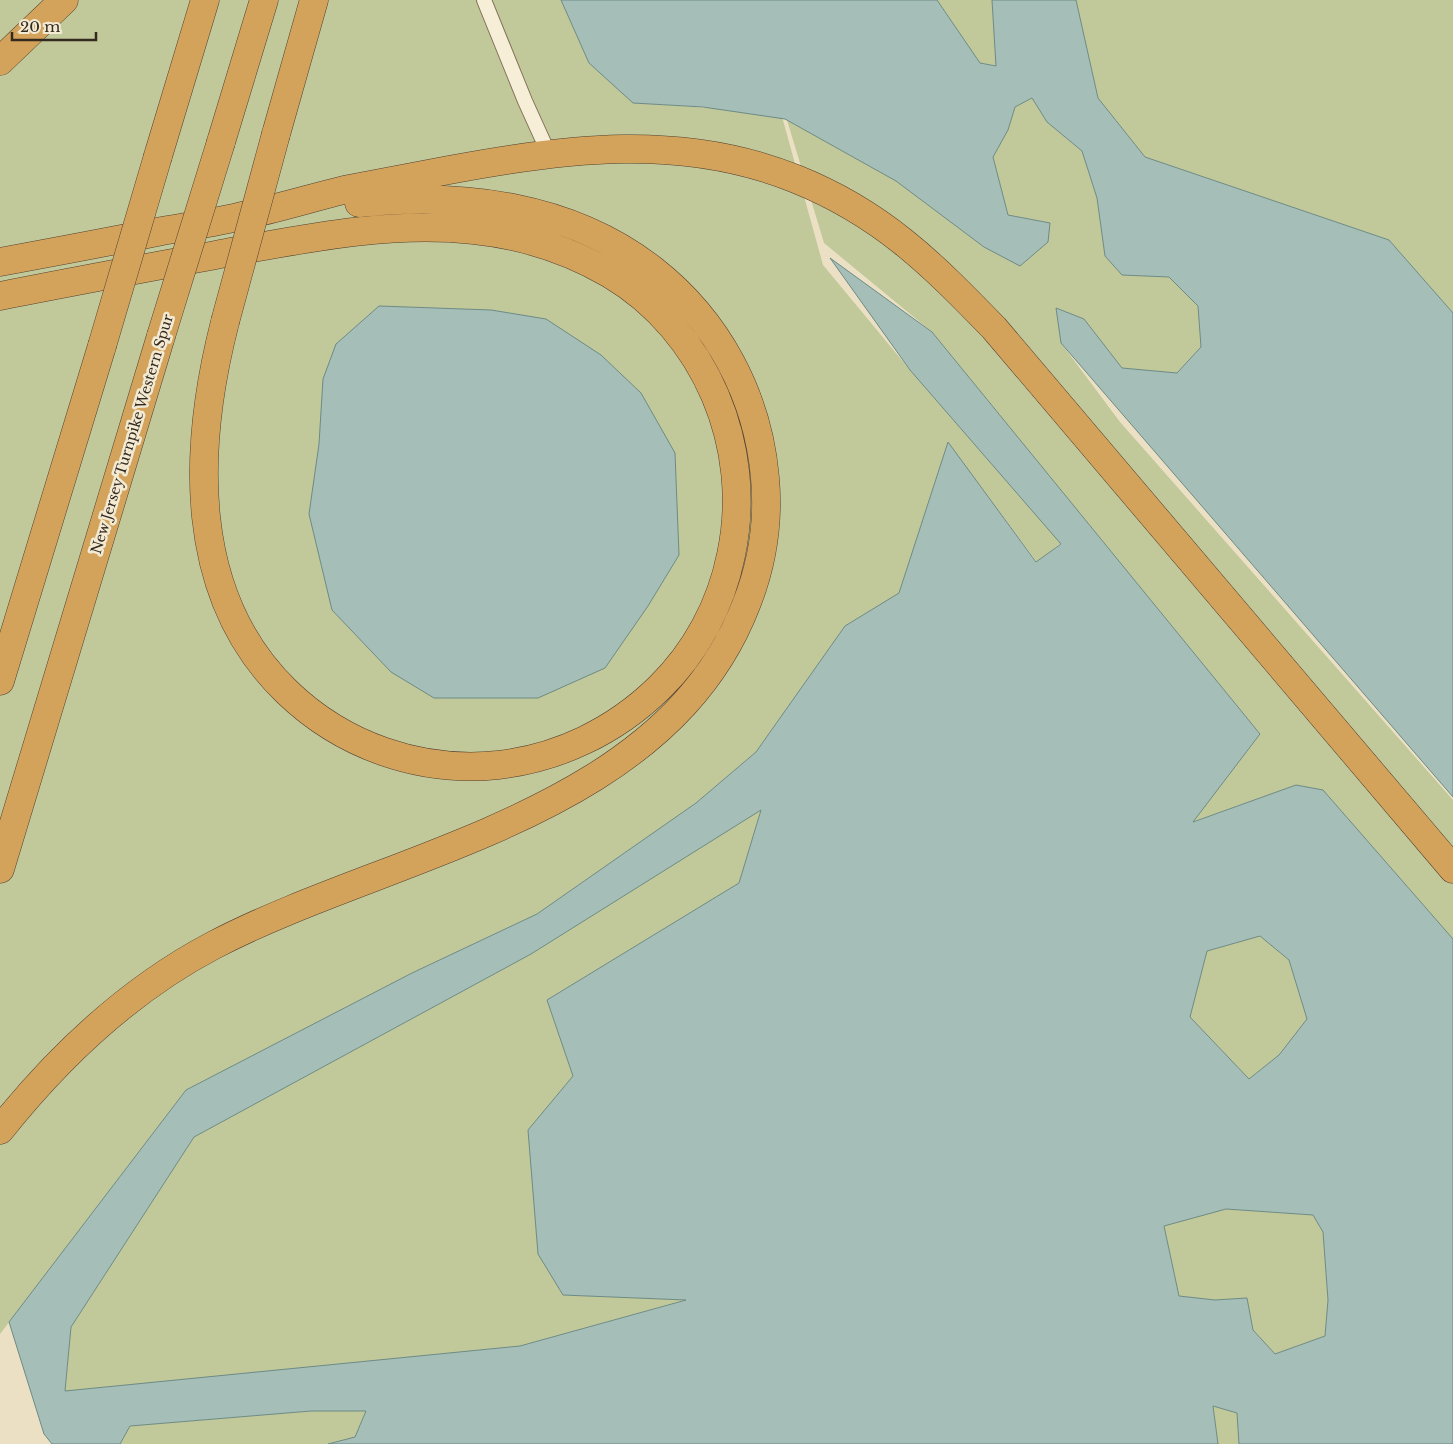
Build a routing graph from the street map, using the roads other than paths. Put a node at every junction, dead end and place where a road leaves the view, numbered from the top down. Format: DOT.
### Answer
graph roads {
  1 [pos="64,0"];
  2 [pos="205,0"];
  3 [pos="264,0"];
  4 [pos="314,0"];
  5 [pos="484,0"];
  6 [pos="0,61"];
  7 [pos="549,154"];
  8 [pos="244,216"];
  9 [pos="0,262"];
  10 [pos="0,296"];
  11 [pos="0,681"];
  12 [pos="0,869"];
  13 [pos="1453,869"];
  14 [pos="0,1130"];
  1 -- 6 [label="highway"];
  2 -- 11 [label="highway, bridge"];
  3 -- 12 [label="highway, New Jersey Turnpike Western Spur, bridge"];
  4 -- 10 [label="highway, bridge"];
  5 -- 7 [label="lane"];
  7 -- 8 [label="highway"];
  7 -- 13 [label="highway"];
  8 -- 9 [label="highway"];
  8 -- 14 [label="highway"];
}
